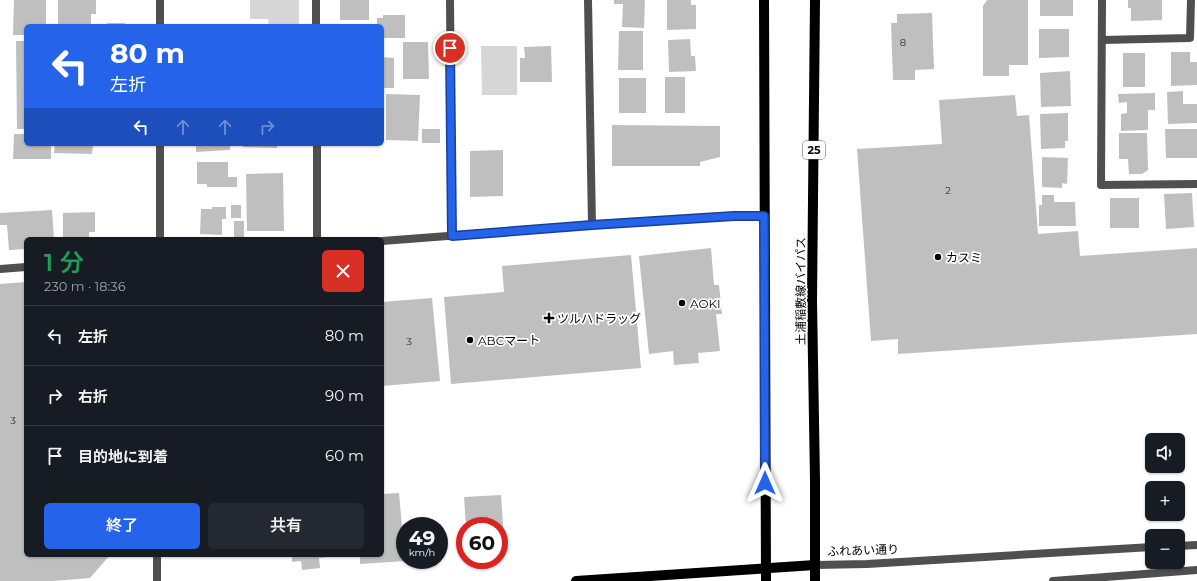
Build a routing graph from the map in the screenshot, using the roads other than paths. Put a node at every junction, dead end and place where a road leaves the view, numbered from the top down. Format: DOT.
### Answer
graph roads {
  1 [pos="160,0"];
  2 [pos="316,0"];
  3 [pos="450,0"];
  4 [pos="588,0"];
  5 [pos="764,0"];
  6 [pos="815,0"];
  7 [pos="1102,0"];
  8 [pos="1190,0"];
  9 [pos="160,24"];
  10 [pos="316,24"];
  11 [pos="1102,40"];
  12 [pos="160,146"];
  13 [pos="317,146"];
  14 [pos="1197,184"];
  15 [pos="764,216"];
  16 [pos="592,225"];
  17 [pos="452,236"];
  18 [pos="160,237"];
  19 [pos="317,237"];
  20 [pos="384,241"];
  21 [pos="24,267"];
  22 [pos="0,269"];
  23 [pos="1197,544"];
  24 [pos="1185,545"];
  25 [pos="1145,547"];
  26 [pos="157,557"];
  27 [pos="815,565"];
  28 [pos="766,569"];
  29 [pos="1197,570"];
  30 [pos="1119,578"];
  31 [pos="157,581"];
  32 [pos="576,581"];
  33 [pos="766,581"];
  34 [pos="815,581"];
  35 [pos="1053,581"];
  1 -- 9 [label="street"];
  2 -- 10 [label="street"];
  3 -- 17 [label="street"];
  4 -- 16 [label="street"];
  5 -- 15 [label="main road"];
  6 -- 27 [label="main road, 土浦稲敷線バイパス / 25"];
  7 -- 11 [label="street"];
  8 -- 11 [label="street"];
  11 -- 14 [label="street"];
  12 -- 18 [label="street"];
  13 -- 19 [label="street"];
  15 -- 16 [label="street"];
  15 -- 28 [label="main road"];
  16 -- 17 [label="street"];
  17 -- 20 [label="street"];
  21 -- 22 [label="street"];
  23 -- 24 [label="street"];
  25 -- 27 [label="street, ふれあい通り"];
  26 -- 31 [label="street"];
  27 -- 28 [label="main road, ふれあい通り"];
  27 -- 34 [label="main road, 土浦稲敷線バイパス / 25"];
  28 -- 32 [label="main road, ふれあい通り"];
  28 -- 33 [label="main road"];
  29 -- 30 [label="street"];
  30 -- 35 [label="street"];
}
